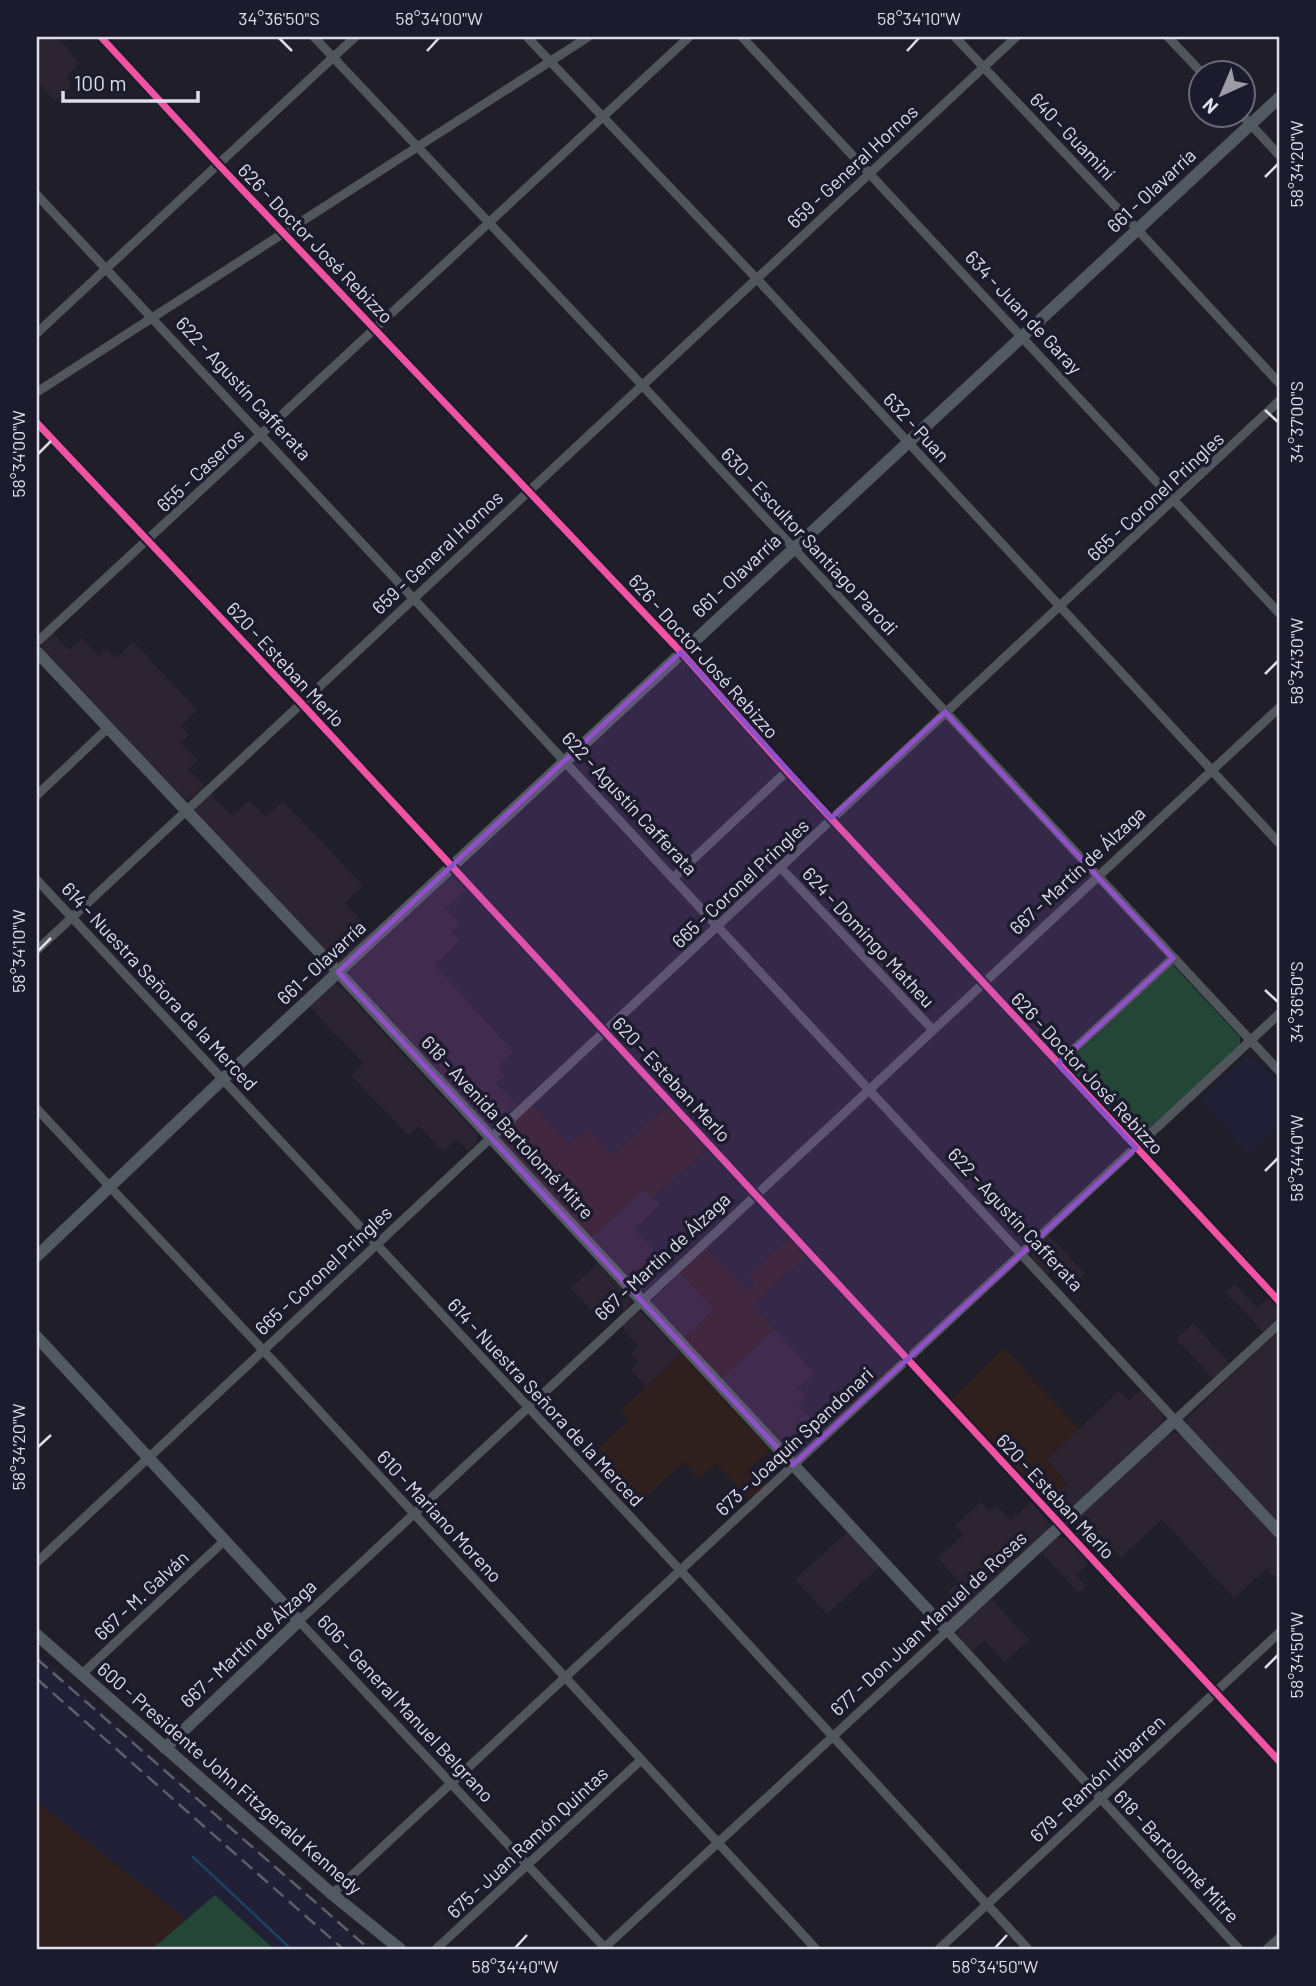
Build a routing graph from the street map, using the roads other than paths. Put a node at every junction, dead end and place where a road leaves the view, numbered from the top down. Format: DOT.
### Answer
graph roads {
  1 [pos="102,37"];
  2 [pos="314,37"];
  3 [pos="355,37"];
  4 [pos="527,37"];
  5 [pos="587,37"];
  6 [pos="689,37"];
  7 [pos="742,37"];
  8 [pos="955,37"];
  9 [pos="1016,37"];
  10 [pos="1168,37"];
  11 [pos="332,57"];
  12 [pos="550,60"];
  13 [pos="1190,60"];
  14 [pos="983,67"];
  15 [pos="1279,98"];
  16 [pos="1256,114"];
  17 [pos="603,116"];
  18 [pos="1237,130"];
  19 [pos="1256,130"];
  20 [pos="417,147"];
  21 [pos="1279,155"];
  22 [pos="218,164"];
  23 [pos="870,174"];
  24 [pos="37,195"];
  25 [pos="488,223"];
  26 [pos="1138,229"];
  27 [pos="284,232"];
  28 [pos="106,269"];
  29 [pos="757,279"];
  30 [pos="150,318"];
  31 [pos="375,328"];
  32 [pos="37,332"];
  33 [pos="1022,335"];
  34 [pos="1279,383"];
  35 [pos="642,386"];
  36 [pos="37,392"];
  37 [pos="1279,401"];
  38 [pos="37,422"];
  39 [pos="261,434"];
  40 [pos="907,442"];
  41 [pos="528,489"];
  42 [pos="1174,500"];
  43 [pos="148,539"];
  44 [pos="793,549"];
  45 [pos="414,598"];
  46 [pos="1059,606"];
  47 [pos="1279,613"];
  48 [pos="37,642"];
  49 [pos="37,652"];
  50 [pos="681,652"];
  51 [pos="301,703"];
  52 [pos="1279,708"];
  53 [pos="945,712"];
  54 [pos="108,728"];
  55 [pos="565,761"];
  56 [pos="788,771"];
  57 [pos="1212,771"];
  58 [pos="37,795"];
  59 [pos="186,810"];
  60 [pos="831,818"];
  61 [pos="1279,843"];
  62 [pos="452,866"];
  63 [pos="780,867"];
  64 [pos="1098,877"];
  65 [pos="673,878"];
  66 [pos="37,880"];
  67 [pos="72,917"];
  68 [pos="717,926"];
  69 [pos="37,950"];
  70 [pos="1173,958"];
  71 [pos="338,972"];
  72 [pos="983,983"];
  73 [pos="1279,1014"];
  74 [pos="933,1030"];
  75 [pos="605,1031"];
  76 [pos="1251,1041"];
  77 [pos="1058,1064"];
  78 [pos="1279,1071"];
  79 [pos="223,1079"];
  80 [pos="870,1090"];
  81 [pos="37,1109"];
  82 [pos="490,1137"];
  83 [pos="1136,1148"];
  84 [pos="110,1187"];
  85 [pos="757,1194"];
  86 [pos="376,1245"];
  87 [pos="1022,1254"];
  88 [pos="37,1256"];
  89 [pos="643,1301"];
  90 [pos="1279,1301"];
  91 [pos="1279,1324"];
  92 [pos="37,1337"];
  93 [pos="263,1350"];
  94 [pos="909,1359"];
  95 [pos="528,1408"];
  96 [pos="1175,1420"];
  97 [pos="148,1458"];
  98 [pos="793,1465"];
  99 [pos="414,1514"];
  100 [pos="1062,1525"];
  101 [pos="1279,1532"];
  102 [pos="224,1541"];
  103 [pos="37,1562"];
  104 [pos="680,1570"];
  105 [pos="299,1621"];
  106 [pos="947,1631"];
  107 [pos="1279,1633"];
  108 [pos="37,1635"];
  109 [pos="82,1674"];
  110 [pos="565,1678"];
  111 [pos="1215,1692"];
  112 [pos="833,1738"];
  113 [pos="164,1748"];
  114 [pos="641,1760"];
  115 [pos="1279,1761"];
  116 [pos="450,1784"];
  117 [pos="1101,1798"];
  118 [pos="718,1844"];
  119 [pos="527,1866"];
  120 [pos="332,1894"];
  121 [pos="987,1905"];
  122 [pos="1279,1938"];
  123 [pos="400,1949"];
  124 [pos="436,1949"];
  125 [pos="605,1949"];
  126 [pos="816,1949"];
  127 [pos="939,1949"];
  128 [pos="1028,1949"];
  129 [pos="1240,1949"];
  130 [pos="1267,1949"];
  1 -- 22 [label="street, 626 - Doctor José Rebizzo"];
  2 -- 11 [label="street, 630 - Escultor Santiago Parodi"];
  3 -- 11 [label="street"];
  4 -- 12 [label="street, 632 - Puan"];
  5 -- 12 [label="street"];
  6 -- 17 [label="street, 655 - Caseros"];
  7 -- 23 [label="street, 634 - Juan de Garay"];
  8 -- 14 [label="street, 640 - Guaminí"];
  9 -- 14 [label="street, 659 - General Hornos"];
  10 -- 13 [label="street"];
  11 -- 20 [label="street, 630 - Escultor Santiago Parodi"];
  11 -- 22 [label="street"];
  12 -- 17 [label="street, 632 - Puan"];
  12 -- 20 [label="street"];
  14 -- 23 [label="street, 659 - General Hornos"];
  14 -- 26 [label="street, 640 - Guaminí"];
  15 -- 16 [label="street, 661 - Olavarría"];
  17 -- 25 [label="street, 655 - Caseros"];
  17 -- 29 [label="street, 632 - Puan"];
  18 -- 26 [label="street, 661 - Olavarría"];
  19 -- 21 [label="street"];
  20 -- 25 [label="street, 630 - Escultor Santiago Parodi"];
  20 -- 27 [label="street"];
  22 -- 27 [label="street, 626 - Doctor José Rebizzo"];
  22 -- 28 [label="street"];
  23 -- 29 [label="street, 659 - General Hornos"];
  23 -- 33 [label="street, 634 - Juan de Garay"];
  24 -- 28 [label="street, 622 - Agustín Cafferata"];
  25 -- 31 [label="street, 655 - Caseros"];
  25 -- 35 [label="street, 630 - Escultor Santiago Parodi"];
  26 -- 33 [label="street, 661 - Olavarría"];
  26 -- 34 [label="street, 640 - Guaminí"];
  27 -- 30 [label="street"];
  27 -- 31 [label="street, 626 - Doctor José Rebizzo"];
  28 -- 30 [label="street, 622 - Agustín Cafferata"];
  28 -- 32 [label="street"];
  29 -- 35 [label="street, 659 - General Hornos"];
  29 -- 40 [label="street, 632 - Puan"];
  30 -- 36 [label="street"];
  30 -- 39 [label="street, 622 - Agustín Cafferata"];
  31 -- 39 [label="street, 655 - Caseros"];
  31 -- 41 [label="street, 626 - Doctor José Rebizzo"];
  33 -- 40 [label="street, 661 - Olavarría"];
  33 -- 42 [label="street, 634 - Juan de Garay"];
  35 -- 41 [label="street, 659 - General Hornos"];
  35 -- 44 [label="street, 630 - Escultor Santiago Parodi"];
  37 -- 42 [label="street, 665 - Coronel Pringles"];
  38 -- 43 [label="street, 620 - Esteban Merlo"];
  39 -- 43 [label="street, 655 - Caseros"];
  39 -- 45 [label="street, 622 - Agustín Cafferata"];
  40 -- 44 [label="street, 661 - Olavarría"];
  40 -- 46 [label="street, 632 - Puan"];
  41 -- 45 [label="street, 659 - General Hornos"];
  41 -- 50 [label="street, 626 - Doctor José Rebizzo"];
  42 -- 46 [label="street, 665 - Coronel Pringles"];
  42 -- 47 [label="street, 634 - Juan de Garay"];
  43 -- 48 [label="street, 655 - Caseros"];
  43 -- 51 [label="street, 620 - Esteban Merlo"];
  44 -- 50 [label="street, 661 - Olavarría"];
  44 -- 53 [label="street, 630 - Escultor Santiago Parodi"];
  45 -- 51 [label="street, 659 - General Hornos"];
  45 -- 55 [label="street, 622 - Agustín Cafferata"];
  46 -- 53 [label="street, 665 - Coronel Pringles"];
  46 -- 57 [label="street, 632 - Puan"];
  49 -- 54 [label="street, 618 - Avenida Bartolomé Mitre"];
  50 -- 55 [label="street, 661 - Olavarría"];
  50 -- 56 [label="street, 626 - Doctor José Rebizzo"];
  51 -- 59 [label="street, 659 - General Hornos"];
  51 -- 62 [label="street, 620 - Esteban Merlo"];
  52 -- 57 [label="street, 667 - Martín de Álzaga"];
  53 -- 60 [label="street, 665 - Coronel Pringles"];
  53 -- 64 [label="street, 630 - Escultor Santiago Parodi"];
  54 -- 58 [label="street"];
  54 -- 59 [label="street, 618 - Avenida Bartolomé Mitre"];
  55 -- 62 [label="street, 661 - Olavarría"];
  55 -- 65 [label="street, 622 - Agustín Cafferata"];
  56 -- 60 [label="street, 626 - Doctor José Rebizzo"];
  56 -- 65 [label="street"];
  57 -- 61 [label="street, 632 - Puan"];
  57 -- 64 [label="street, 667 - Martín de Álzaga"];
  59 -- 67 [label="street, 659 - General Hornos"];
  59 -- 71 [label="street, 618 - Avenida Bartolomé Mitre"];
  60 -- 63 [label="street, 665 - Coronel Pringles"];
  60 -- 72 [label="street, 626 - Doctor José Rebizzo"];
  62 -- 71 [label="street, 661 - Olavarría"];
  62 -- 75 [label="street, 620 - Esteban Merlo"];
  63 -- 68 [label="street, 665 - Coronel Pringles"];
  63 -- 74 [label="street, 624 - Domingo Matheu"];
  64 -- 70 [label="street, 630 - Escultor Santiago Parodi"];
  64 -- 72 [label="street, 667 - Martín de Álzaga"];
  65 -- 68 [label="street, 622 - Agustín Cafferata"];
  66 -- 67 [label="street, 614 - Nuestra Señora de la Merced"];
  67 -- 69 [label="street, 659 - General Hornos"];
  67 -- 79 [label="street, 614 - Nuestra Señora de la Merced"];
  68 -- 75 [label="street, 665 - Coronel Pringles"];
  68 -- 80 [label="street, 622 - Agustín Cafferata"];
  70 -- 76 [label="street, 630 - Escultor Santiago Parodi"];
  70 -- 77 [label="street"];
  71 -- 79 [label="street, 661 - Olavarría"];
  71 -- 82 [label="street, 618 - Avenida Bartolomé Mitre"];
  72 -- 74 [label="street, 667 - Martín de Álzaga"];
  72 -- 77 [label="street, 626 - Doctor José Rebizzo"];
  73 -- 76 [label="street, 673 - Joaquín Spandonari"];
  74 -- 80 [label="street, 667 - Martín de Álzaga"];
  75 -- 82 [label="street, 665 - Coronel Pringles"];
  75 -- 85 [label="street, 620 - Esteban Merlo"];
  76 -- 78 [label="street, 630 - Escultor Santiago Parodi"];
  76 -- 83 [label="street, 673 - Joaquín Spandonari"];
  77 -- 83 [label="street, 626 - Doctor José Rebizzo"];
  79 -- 84 [label="street, 661 - Olavarría"];
  79 -- 86 [label="street, 614 - Nuestra Señora de la Merced"];
  80 -- 85 [label="street, 667 - Martín de Álzaga"];
  80 -- 87 [label="street, 622 - Agustín Cafferata"];
  81 -- 84 [label="street, 610 - Mariano Moreno"];
  82 -- 86 [label="street, 665 - Coronel Pringles"];
  82 -- 89 [label="street, 618 - Avenida Bartolomé Mitre"];
  83 -- 87 [label="street, 673 - Joaquín Spandonari"];
  83 -- 90 [label="street, 626 - Doctor José Rebizzo"];
  84 -- 88 [label="street, 661 - Olavarría"];
  84 -- 93 [label="street, 610 - Mariano Moreno"];
  85 -- 89 [label="street, 667 - Martín de Álzaga"];
  85 -- 94 [label="street, 620 - Esteban Merlo"];
  86 -- 93 [label="street, 665 - Coronel Pringles"];
  86 -- 95 [label="street, 614 - Nuestra Señora de la Merced"];
  87 -- 94 [label="street, 673 - Joaquín Spandonari"];
  87 -- 96 [label="street, 622 - Agustín Cafferata"];
  89 -- 95 [label="street, 667 - Martín de Álzaga"];
  89 -- 98 [label="street, 618 - Avenida Bartolomé Mitre"];
  91 -- 96 [label="street, 677 - Don Juan Manuel de Rosas"];
  92 -- 97 [label="street, 606 - General Manuel Belgrano"];
  93 -- 97 [label="street, 665 - Coronel Pringles"];
  93 -- 99 [label="street, 610 - Mariano Moreno"];
  94 -- 98 [label="street, 673 - Joaquín Spandonari"];
  94 -- 100 [label="street, 620 - Esteban Merlo"];
  95 -- 99 [label="street, 667 - Martín de Álzaga"];
  95 -- 104 [label="street, 614 - Nuestra Señora de la Merced"];
  96 -- 100 [label="street, 677 - Don Juan Manuel de Rosas"];
  96 -- 101 [label="street, 622 - Agustín Cafferata"];
  97 -- 102 [label="street, 606 - General Manuel Belgrano"];
  97 -- 103 [label="street, 665 - Coronel Pringles"];
  98 -- 104 [label="street, 673 - Joaquín Spandonari"];
  98 -- 106 [label="street, 618 - Avenida Bartolomé Mitre"];
  99 -- 105 [label="street, 667 - Martín de Álzaga"];
  99 -- 110 [label="street, 610 - Mariano Moreno"];
  100 -- 106 [label="street, 677 - Don Juan Manuel de Rosas"];
  100 -- 111 [label="street, 620 - Esteban Merlo"];
  102 -- 105 [label="street, 606 - General Manuel Belgrano"];
  102 -- 109 [label="street, 667 - M. Galván"];
  104 -- 110 [label="street, 673 - Joaquín Spandonari"];
  104 -- 112 [label="street, 614 - Nuestra Señora de la Merced"];
  105 -- 113 [label="street, 667 - Martín de Álzaga"];
  105 -- 116 [label="street, 606 - General Manuel Belgrano"];
  106 -- 112 [label="street, 677 - Don Juan Manuel de Rosas"];
  106 -- 117 [label="street, 618 - Bartolomé Mitre"];
  107 -- 111 [label="street, 679 - Ramón Iribarren"];
  108 -- 109 [label="street, 600 - Presidente John Fitzgerald Kennedy"];
  109 -- 113 [label="street, 600 - Presidente John Fitzgerald Kennedy"];
  110 -- 114 [label="street, 610 - Mariano Moreno"];
  110 -- 116 [label="street, 673 - Joaquín Spandonari"];
  111 -- 115 [label="street, 620 - Esteban Merlo"];
  111 -- 117 [label="street, 679 - Ramón Iribarren"];
  112 -- 118 [label="street, 677 - Don Juan Manuel de Rosas"];
  112 -- 121 [label="street, 614 - Nuestra Señora de la Merced"];
  113 -- 120 [label="street, 600 - Presidente John Fitzgerald Kennedy"];
  114 -- 118 [label="street, 610 - Mariano Moreno"];
  114 -- 119 [label="street, 675 - Juan Ramón Quintas"];
  116 -- 119 [label="street, 606 - General Manuel Belgrano"];
  116 -- 120 [label="street, 673 - Joaquín Spandonari"];
  117 -- 121 [label="street, 679 - Ramón Iribarren"];
  117 -- 129 [label="street, 618 - Bartolomé Mitre"];
  118 -- 125 [label="street, 677 - Don Juan Manuel de Rosas"];
  118 -- 126 [label="street, 610 - Mariano Moreno"];
  119 -- 124 [label="street, 675 - Juan Ramón Quintas"];
  119 -- 125 [label="street, 606 - General Manuel Belgrano"];
  120 -- 123 [label="street, 600 - Presidente John Fitzgerald Kennedy"];
  121 -- 127 [label="street, 679 - Ramón Iribarren"];
  121 -- 128 [label="street, 614 - Nuestra Señora de la Merced"];
  122 -- 130 [label="street"];
}
